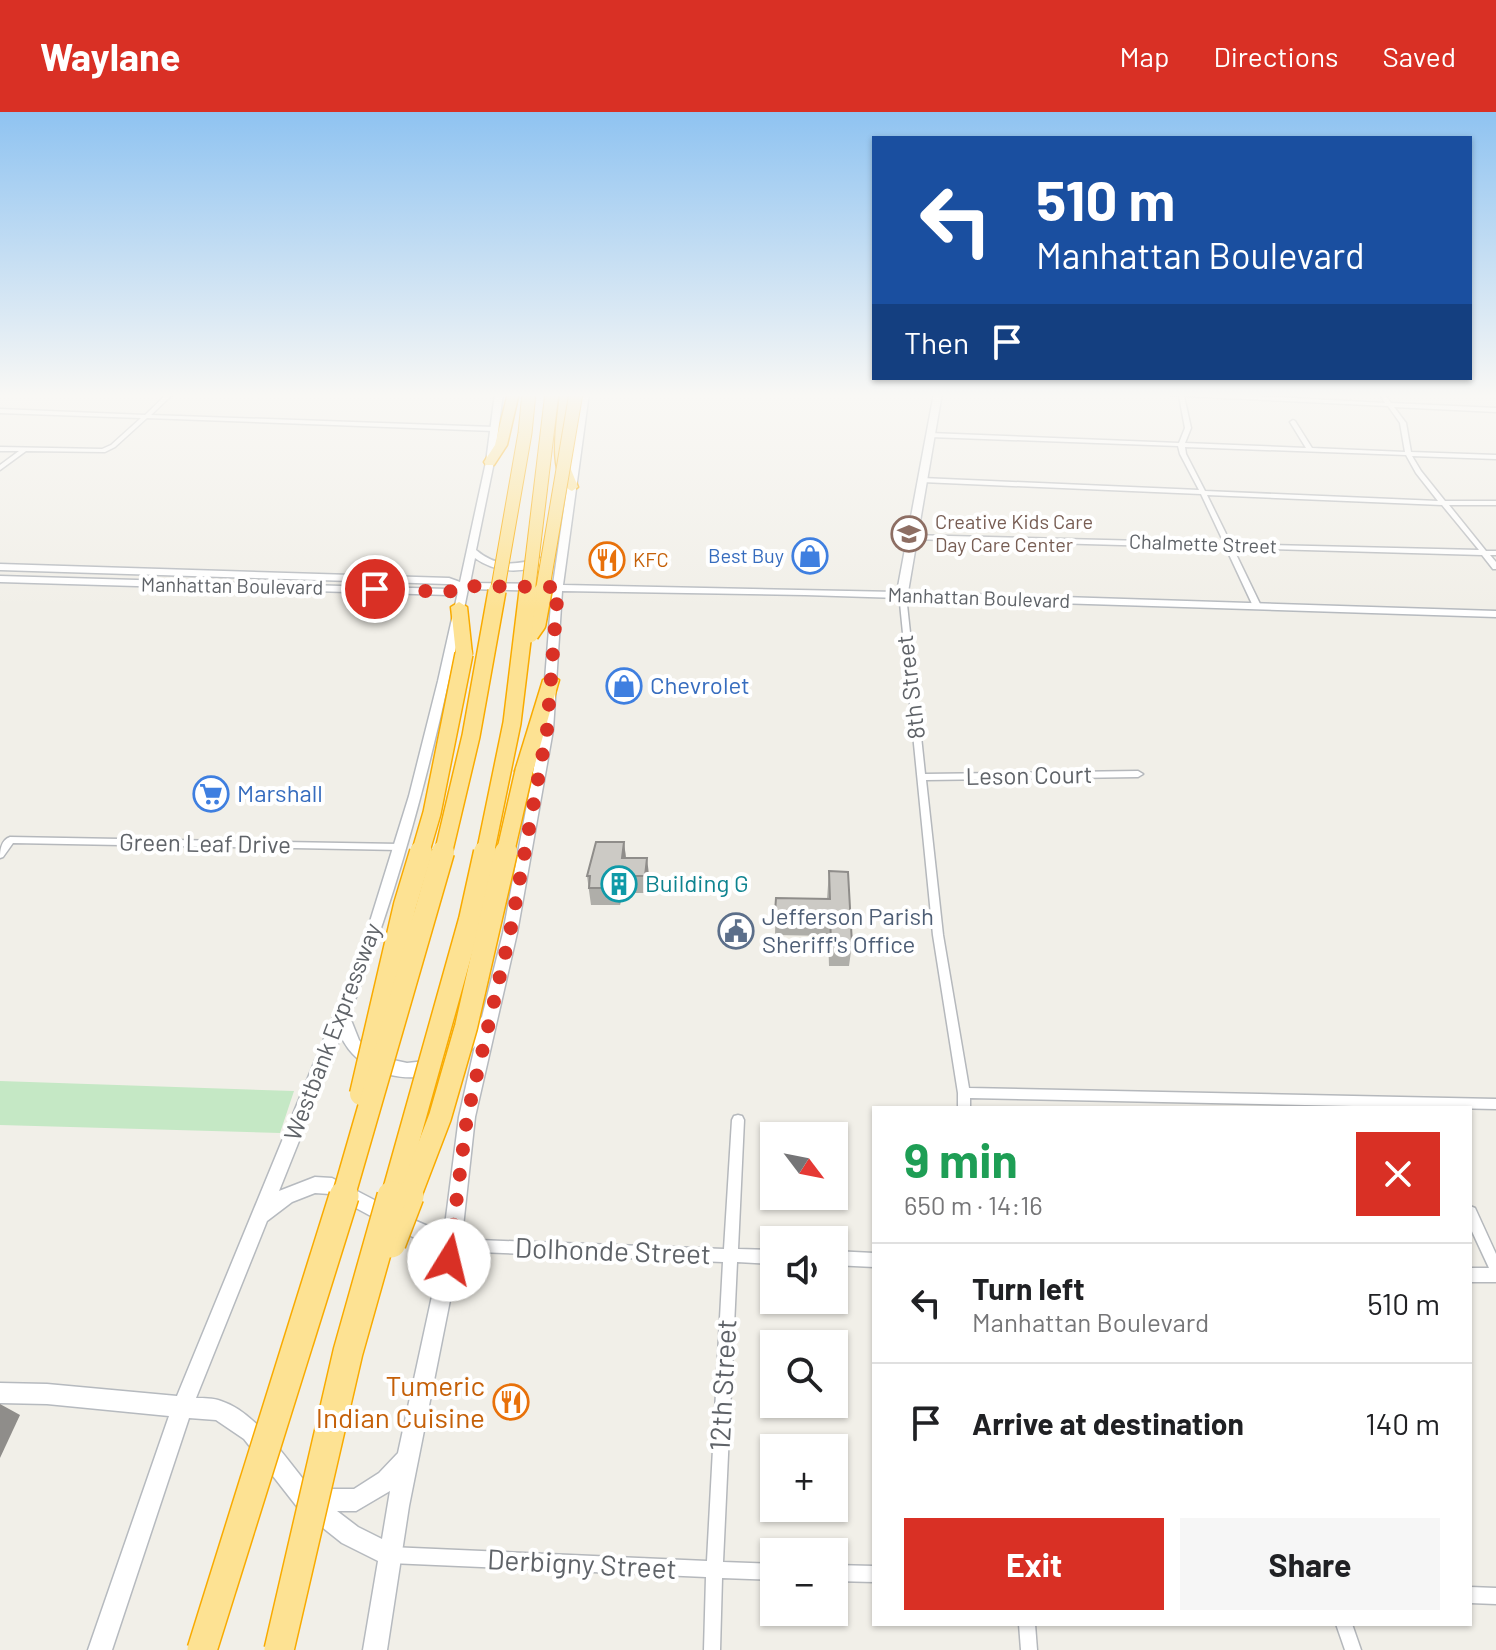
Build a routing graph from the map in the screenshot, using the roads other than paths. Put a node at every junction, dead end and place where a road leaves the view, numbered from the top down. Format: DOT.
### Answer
graph roads {
  1 [pos="489,465"];
  2 [pos="519,465"];
  3 [pos="553,465"];
  4 [pos="556,465"];
  5 [pos="563,465"];
  6 [pos="575,465"];
  7 [pos="925,465"];
  8 [pos="1190,465"];
  9 [pos="1414,465"];
  10 [pos="922,480"];
  11 [pos="572,487"];
  12 [pos="1203,493"];
  13 [pos="1444,503"];
  14 [pos="1496,503"];
  15 [pos="911,537"];
  16 [pos="1227,545"];
  17 [pos="472,551"];
  18 [pos="562,551"];
  19 [pos="1484,553"];
  20 [pos="1496,553"];
  21 [pos="1496,567"];
  22 [pos="0,569"];
  23 [pos="0,579"];
  24 [pos="377,579"];
  25 [pos="462,586"];
  26 [pos="558,587"];
  27 [pos="328,588"];
  28 [pos="902,595"];
  29 [pos="1257,606"];
  30 [pos="459,607"];
  31 [pos="1496,614"];
  32 [pos="521,647"];
  33 [pos="551,680"];
  34 [pos="1138,774"];
  35 [pos="921,777"];
  36 [pos="400,847"];
  37 [pos="0,855"];
  38 [pos="341,1015"];
  39 [pos="489,1021"];
  40 [pos="964,1093"];
  41 [pos="1191,1102"];
  42 [pos="1496,1104"];
  43 [pos="1421,1105"];
  44 [pos="964,1106"];
  45 [pos="738,1120"];
  46 [pos="364,1131"];
  47 [pos="260,1215"];
  48 [pos="1472,1216"];
  49 [pos="452,1245"];
  50 [pos="731,1255"];
  51 [pos="760,1256"];
  52 [pos="848,1259"];
  53 [pos="872,1260"];
  54 [pos="1496,1269"];
  55 [pos="1472,1275"];
  56 [pos="1496,1275"];
  57 [pos="348,1352"];
  58 [pos="0,1393"];
  59 [pos="183,1405"];
  60 [pos="408,1459"];
  61 [pos="306,1500"];
  62 [pos="390,1555"];
  63 [pos="716,1571"];
  64 [pos="760,1572"];
  65 [pos="848,1573"];
  66 [pos="872,1574"];
  67 [pos="1472,1595"];
  68 [pos="1496,1596"];
  69 [pos="1027,1626"];
  70 [pos="1345,1626"];
  71 [pos="100,1650"];
  72 [pos="202,1650"];
  73 [pos="279,1650"];
  74 [pos="375,1650"];
  75 [pos="712,1650"];
  76 [pos="1029,1650"];
  77 [pos="1353,1650"];
  1 -- 17 [label="main road, Westbank Expressway"];
  2 -- 46 [label="highway, Westbank Expressway, bridge"];
  3 -- 32 [label="highway, bridge"];
  4 -- 32 [label="highway, bridge"];
  5 -- 11 [label="highway"];
  6 -- 11 [label="main road"];
  7 -- 10 [label="main road, 8th Street"];
  8 -- 12 [label="street"];
  9 -- 13 [label="street"];
  10 -- 12 [label="street"];
  10 -- 15 [label="main road, 8th Street"];
  11 -- 18 [label="main road"];
  12 -- 13 [label="street"];
  12 -- 16 [label="street"];
  13 -- 14 [label="street"];
  13 -- 19 [label="street"];
  15 -- 16 [label="street, Chalmette Street"];
  15 -- 28 [label="main road, 8th Street"];
  16 -- 19 [label="street, Chalmette Street"];
  16 -- 29 [label="street"];
  17 -- 18 [label="main road"];
  17 -- 25 [label="main road, Westbank Expressway"];
  18 -- 26 [label="main road"];
  19 -- 20 [label="street, Chalmette Street"];
  19 -- 21 [label="street"];
  22 -- 24 [label="main road, Manhattan Boulevard"];
  23 -- 27 [label="main road, Manhattan Boulevard"];
  24 -- 25 [label="main road, Manhattan Boulevard"];
  24 -- 27 [label="main road"];
  25 -- 26 [label="main road, Manhattan Boulevard"];
  25 -- 27 [label="main road, Manhattan Boulevard"];
  25 -- 30 [label="main road, Westbank Expressway"];
  26 -- 28 [label="main road, Manhattan Boulevard"];
  26 -- 33 [label="main road"];
  28 -- 29 [label="main road, Manhattan Boulevard"];
  28 -- 35 [label="street, 8th Street"];
  29 -- 31 [label="main road, Manhattan Boulevard"];
  30 -- 36 [label="main road, Westbank Expressway"];
  30 -- 46 [label="highway, bridge"];
  32 -- 57 [label="highway, bridge"];
  33 -- 39 [label="main road"];
  33 -- 57 [label="highway, bridge"];
  34 -- 35 [label="street, Leson Court"];
  35 -- 40 [label="street, 8th Street"];
  36 -- 37 [label="street, Green Leaf Drive"];
  36 -- 38 [label="main road, Westbank Expressway"];
  38 -- 39 [label="main road"];
  38 -- 47 [label="main road, Westbank Expressway"];
  39 -- 49 [label="main road"];
  40 -- 41 [label="street"];
  40 -- 44 [label="street, 8th Street"];
  41 -- 43 [label="street"];
  42 -- 43 [label="street"];
  45 -- 50 [label="street, 12th Street"];
  46 -- 72 [label="highway, Westbank Expressway, bridge"];
  47 -- 49 [label="main road"];
  47 -- 59 [label="main road, Westbank Expressway"];
  48 -- 54 [label="street"];
  49 -- 50 [label="street, Dolhonde Street"];
  49 -- 60 [label="main road"];
  50 -- 51 [label="street, Dolhonde Street"];
  50 -- 63 [label="street, 12th Street"];
  52 -- 53 [label="street"];
  55 -- 56 [label="street"];
  57 -- 73 [label="highway, bridge"];
  58 -- 59 [label="main road"];
  59 -- 61 [label="main road"];
  59 -- 71 [label="main road, Westbank Expressway"];
  60 -- 61 [label="main road"];
  60 -- 62 [label="main road"];
  61 -- 62 [label="main road"];
  62 -- 63 [label="street, Derbigny Street"];
  62 -- 74 [label="main road"];
  63 -- 64 [label="street, Derbigny Street"];
  63 -- 75 [label="street, 12th Street"];
  65 -- 66 [label="street"];
  67 -- 68 [label="street"];
  69 -- 76 [label="street"];
  70 -- 77 [label="street"];
}
